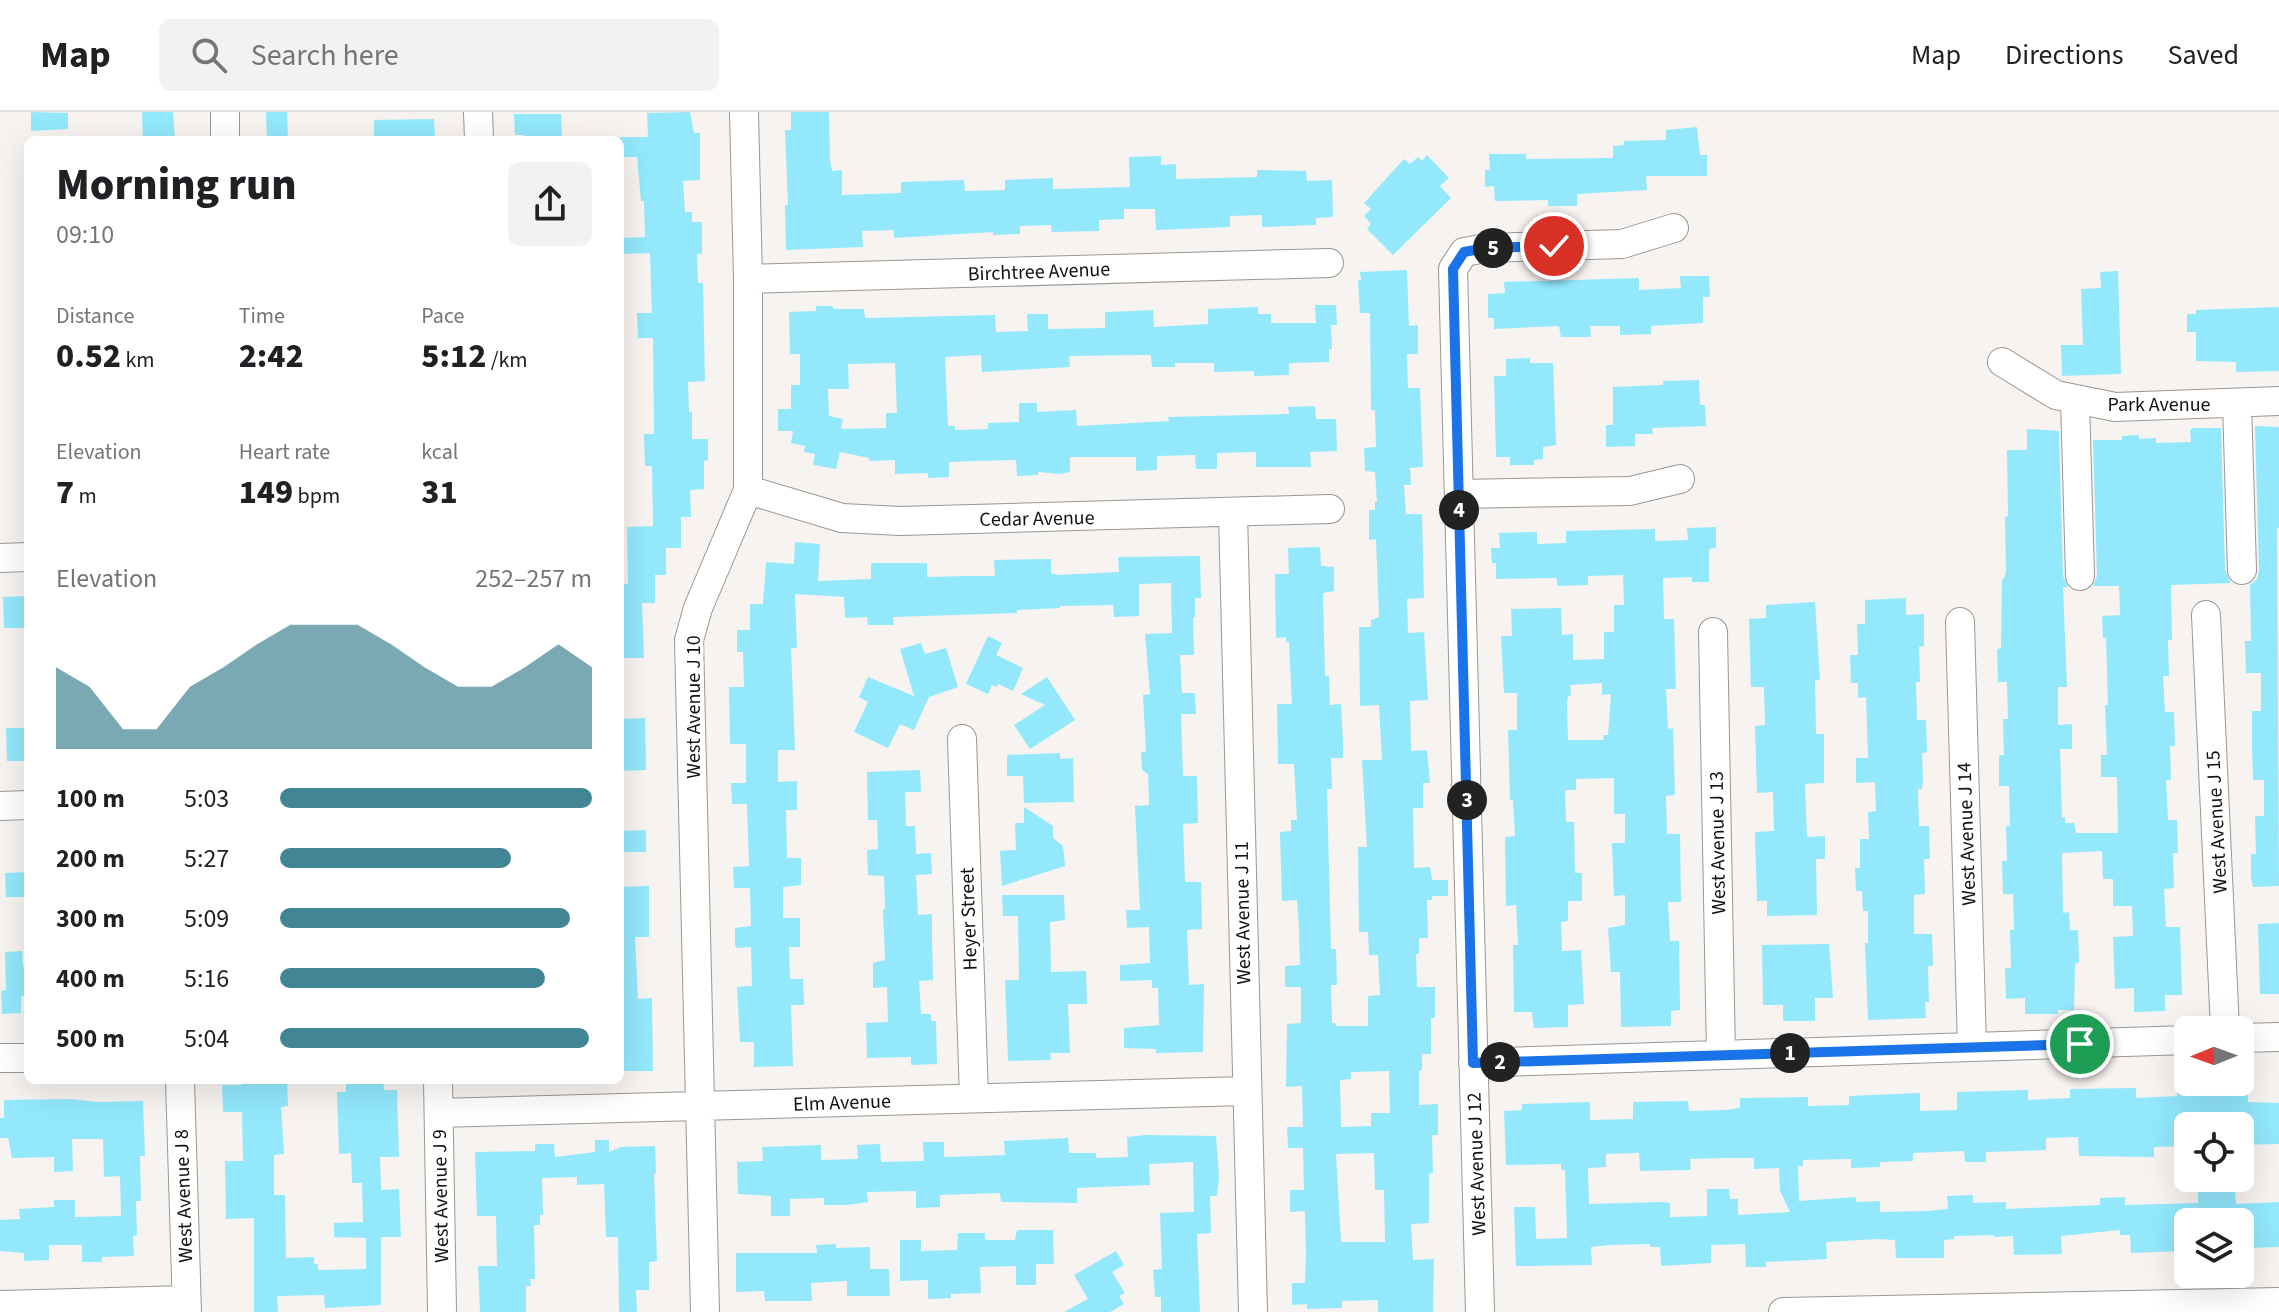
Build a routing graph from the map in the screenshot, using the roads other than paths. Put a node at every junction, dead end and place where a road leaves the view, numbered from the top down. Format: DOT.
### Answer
graph roads {
  1 [pos="225,112"];
  2 [pos="478,112"];
  3 [pos="744,112"];
  4 [pos="225,136"];
  5 [pos="479,136"];
  6 [pos="1674,228"];
  7 [pos="1329,263"];
  8 [pos="748,279"];
  9 [pos="2002,362"];
  10 [pos="2075,400"];
  11 [pos="2279,401"];
  12 [pos="2237,403"];
  13 [pos="1680,479"];
  14 [pos="748,490"];
  15 [pos="1459,494"];
  16 [pos="1330,509"];
  17 [pos="1233,513"];
  18 [pos="24,557"];
  19 [pos="0,558"];
  20 [pos="2242,570"];
  21 [pos="2080,576"];
  22 [pos="2206,615"];
  23 [pos="1960,622"];
  24 [pos="1713,632"];
  25 [pos="962,739"];
  26 [pos="24,805"];
  27 [pos="0,806"];
  28 [pos="2224,1016"];
  29 [pos="2279,1037"];
  30 [pos="2254,1038"];
  31 [pos="2174,1040"];
  32 [pos="1972,1047"];
  33 [pos="1721,1055"];
  34 [pos="0,1058"];
  35 [pos="24,1058"];
  36 [pos="1473,1063"];
  37 [pos="180,1084"];
  38 [pos="438,1084"];
  39 [pos="1246,1091"];
  40 [pos="974,1098"];
  41 [pos="701,1106"];
  42 [pos="439,1113"];
  43 [pos="2279,1302"];
  44 [pos="0,1305"];
  45 [pos="186,1306"];
  46 [pos="442,1312"];
  47 [pos="705,1312"];
  48 [pos="1253,1312"];
  49 [pos="1480,1312"];
  50 [pos="1783,1312"];
  1 -- 4 [label="street"];
  2 -- 5 [label="street"];
  3 -- 8 [label="street, West Avenue J 10"];
  6 -- 15 [label="street, West Avenue J 12"];
  7 -- 8 [label="street, Birchtree Avenue"];
  8 -- 14 [label="street, West Avenue J 10"];
  9 -- 10 [label="street, Park Avenue"];
  10 -- 12 [label="street, Park Avenue"];
  10 -- 21 [label="street"];
  11 -- 12 [label="street, Park Avenue"];
  12 -- 20 [label="street"];
  13 -- 15 [label="street"];
  14 -- 17 [label="street, Cedar Avenue"];
  14 -- 41 [label="street, West Avenue J 10"];
  15 -- 36 [label="street, West Avenue J 12"];
  16 -- 17 [label="street, Cedar Avenue"];
  17 -- 39 [label="street, West Avenue J 11"];
  18 -- 19 [label="street"];
  22 -- 28 [label="street, West Avenue J 15"];
  23 -- 32 [label="street, West Avenue J 14"];
  24 -- 33 [label="street, West Avenue J 13"];
  25 -- 40 [label="street, Heyer Street"];
  26 -- 27 [label="street"];
  29 -- 30 [label="street"];
  31 -- 32 [label="street"];
  32 -- 33 [label="street"];
  33 -- 36 [label="street"];
  34 -- 35 [label="street"];
  36 -- 49 [label="street, West Avenue J 12"];
  37 -- 45 [label="street, West Avenue J 8"];
  38 -- 42 [label="street, West Avenue J 9"];
  39 -- 40 [label="street, Elm Avenue"];
  39 -- 48 [label="street, West Avenue J 11"];
  40 -- 41 [label="street, Elm Avenue"];
  41 -- 42 [label="street, Elm Avenue"];
  41 -- 47 [label="street, West Avenue J 10"];
  42 -- 46 [label="street, West Avenue J 9"];
  43 -- 50 [label="street"];
  44 -- 45 [label="street"];
}
